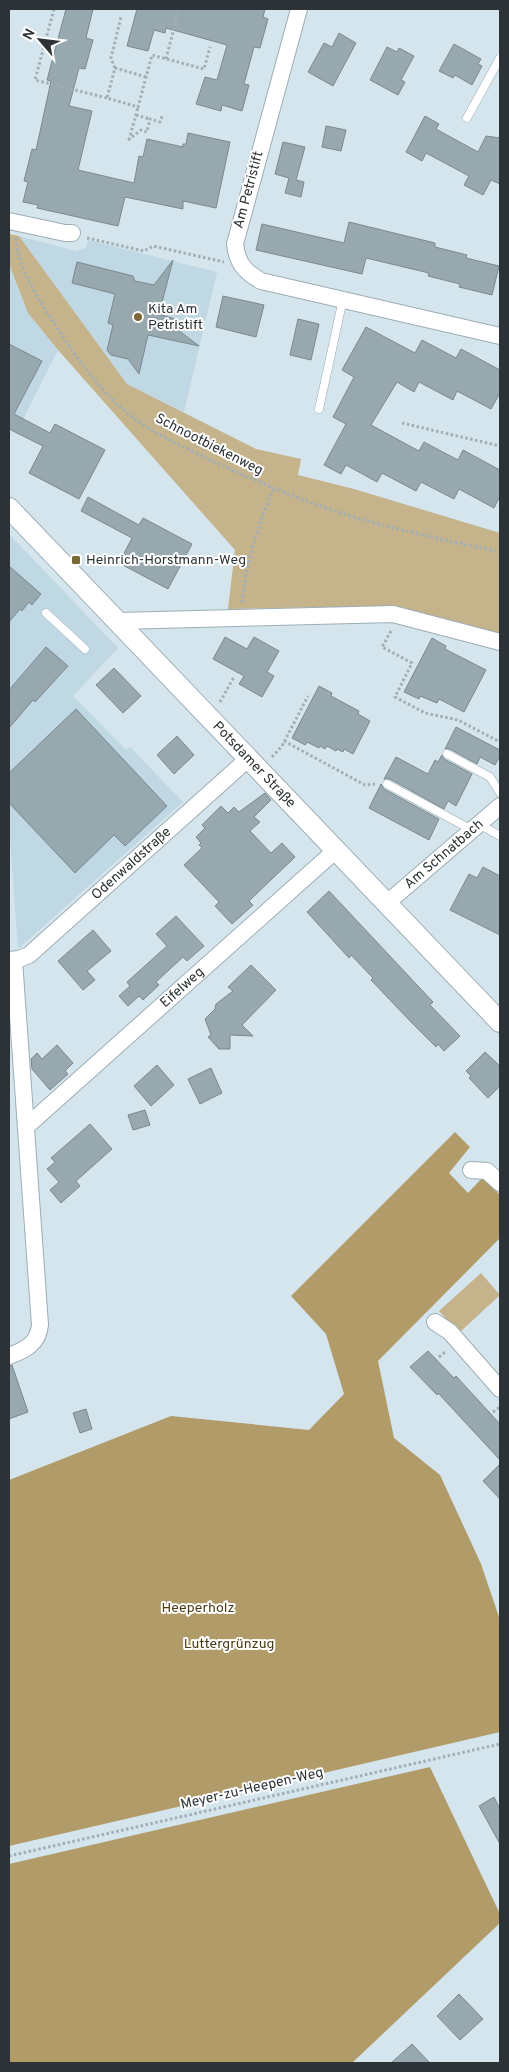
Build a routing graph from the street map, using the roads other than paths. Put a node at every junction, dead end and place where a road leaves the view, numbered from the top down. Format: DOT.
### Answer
graph roads {
  1 [pos="299,9"];
  2 [pos="500,58"];
  3 [pos="467,118"];
  4 [pos="13,222"];
  5 [pos="72,232"];
  6 [pos="343,300"];
  7 [pos="500,336"];
  8 [pos="319,409"];
  9 [pos="9,508"];
  10 [pos="46,613"];
  11 [pos="118,621"];
  12 [pos="500,642"];
  13 [pos="84,649"];
  14 [pos="446,754"];
  15 [pos="254,764"];
  16 [pos="387,784"];
  17 [pos="500,793"];
  18 [pos="500,806"];
  19 [pos="476,827"];
  20 [pos="500,836"];
  21 [pos="336,850"];
  22 [pos="387,903"];
  23 [pos="12,960"];
  24 [pos="500,1022"];
  25 [pos="27,1126"];
  26 [pos="471,1170"];
  27 [pos="500,1183"];
  28 [pos="435,1322"];
  29 [pos="9,1356"];
  30 [pos="500,1389"];
  1 -- 6 [label="street, Am Petristift"];
  2 -- 3 [label="lane"];
  4 -- 5 [label="street"];
  6 -- 7 [label="street"];
  6 -- 8 [label="lane"];
  9 -- 11 [label="street, Potsdamer Straße"];
  10 -- 13 [label="lane"];
  11 -- 12 [label="street"];
  11 -- 15 [label="street, Potsdamer Straße"];
  14 -- 17 [label="lane"];
  15 -- 21 [label="street, Potsdamer Straße"];
  15 -- 23 [label="street, Odenwaldstraße"];
  16 -- 19 [label="lane"];
  18 -- 19 [label="street, Am Schnatbach"];
  19 -- 20 [label="lane"];
  19 -- 22 [label="street, Am Schnatbach"];
  21 -- 22 [label="street, Potsdamer Straße"];
  21 -- 25 [label="street, Eifelweg"];
  22 -- 24 [label="street, Potsdamer Straße"];
  23 -- 25 [label="street"];
  25 -- 29 [label="street"];
  26 -- 27 [label="street"];
  28 -- 30 [label="street"];
}
